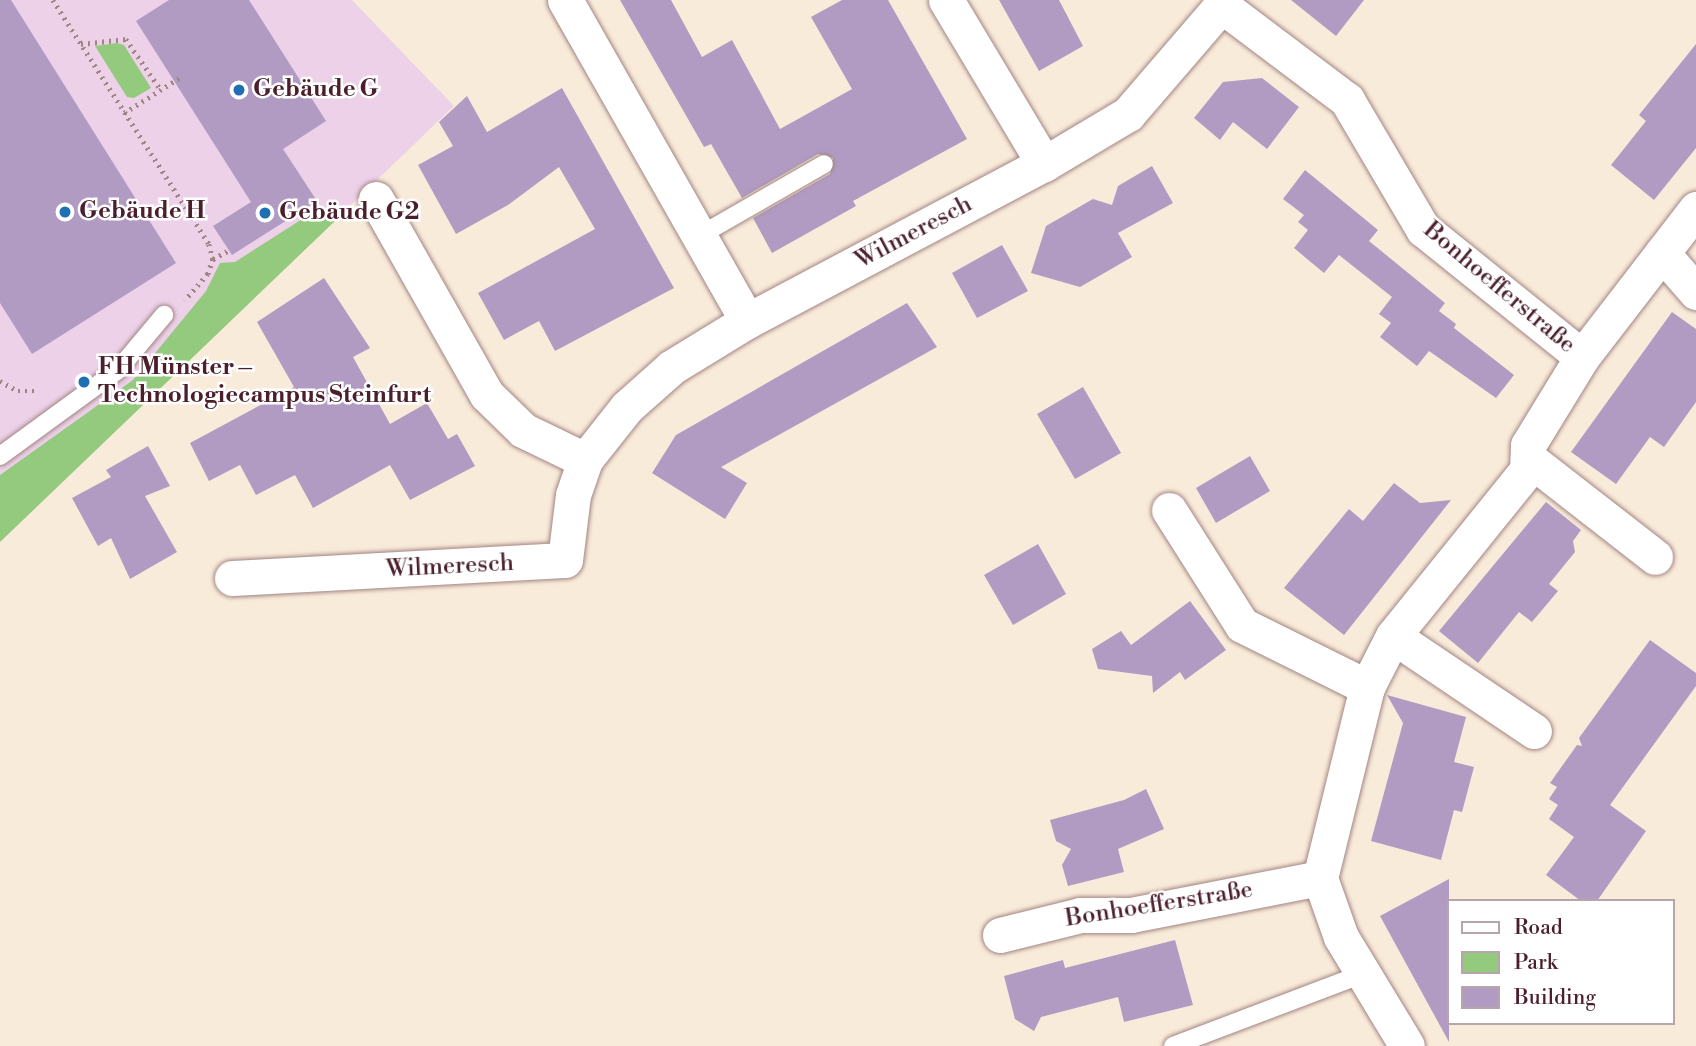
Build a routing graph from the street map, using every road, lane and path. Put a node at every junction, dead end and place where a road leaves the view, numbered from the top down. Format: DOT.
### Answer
graph roads {
  1 [pos="53,0"];
  2 [pos="565,0"];
  3 [pos="946,0"];
  4 [pos="1224,3"];
  5 [pos="81,44"];
  6 [pos="181,77"];
  7 [pos="160,90"];
  8 [pos="124,113"];
  9 [pos="824,164"];
  10 [pos="1044,164"];
  11 [pos="376,199"];
  12 [pos="1696,209"];
  13 [pos="699,236"];
  14 [pos="229,250"];
  15 [pos="1662,253"];
  16 [pos="213,258"];
  17 [pos="1696,292"];
  18 [pos="164,315"];
  19 [pos="747,321"];
  20 [pos="1582,357"];
  21 [pos="0,381"];
  22 [pos="45,390"];
  23 [pos="0,456"];
  24 [pos="1528,458"];
  25 [pos="585,460"];
  26 [pos="1170,510"];
  27 [pos="1655,557"];
  28 [pos="232,578"];
  29 [pos="1393,636"];
  30 [pos="1367,687"];
  31 [pos="1534,731"];
  32 [pos="1320,878"];
  33 [pos="1000,935"];
  34 [pos="1363,974"];
  35 [pos="1172,1046"];
  36 [pos="1407,1046"];
  1 -- 5 [label="path"];
  2 -- 13 [label="street"];
  3 -- 10 [label="street"];
  4 -- 10 [label="street, Wilmeresch"];
  4 -- 20 [label="street, Bonhoefferstraße"];
  5 -- 7 [label="path"];
  5 -- 8 [label="path"];
  6 -- 7 [label="path"];
  7 -- 8 [label="path"];
  8 -- 16 [label="path"];
  9 -- 13 [label="lane"];
  10 -- 19 [label="street, Wilmeresch"];
  11 -- 25 [label="street"];
  12 -- 15 [label="street, Bonhoefferstraße"];
  13 -- 19 [label="street"];
  14 -- 16 [label="path"];
  15 -- 17 [label="street"];
  15 -- 20 [label="street, Bonhoefferstraße"];
  16 -- 18 [label="path"];
  18 -- 23 [label="lane"];
  19 -- 25 [label="street, Wilmeresch"];
  20 -- 24 [label="street, Bonhoefferstraße"];
  21 -- 22 [label="path"];
  24 -- 27 [label="street"];
  24 -- 29 [label="street, Bonhoefferstraße"];
  25 -- 28 [label="street, Wilmeresch"];
  26 -- 30 [label="street"];
  29 -- 30 [label="street, Bonhoefferstraße"];
  29 -- 31 [label="street"];
  30 -- 32 [label="street, Bonhoefferstraße"];
  32 -- 33 [label="street, Bonhoefferstraße"];
  32 -- 34 [label="street"];
  34 -- 35 [label="lane"];
  34 -- 36 [label="street"];
}
